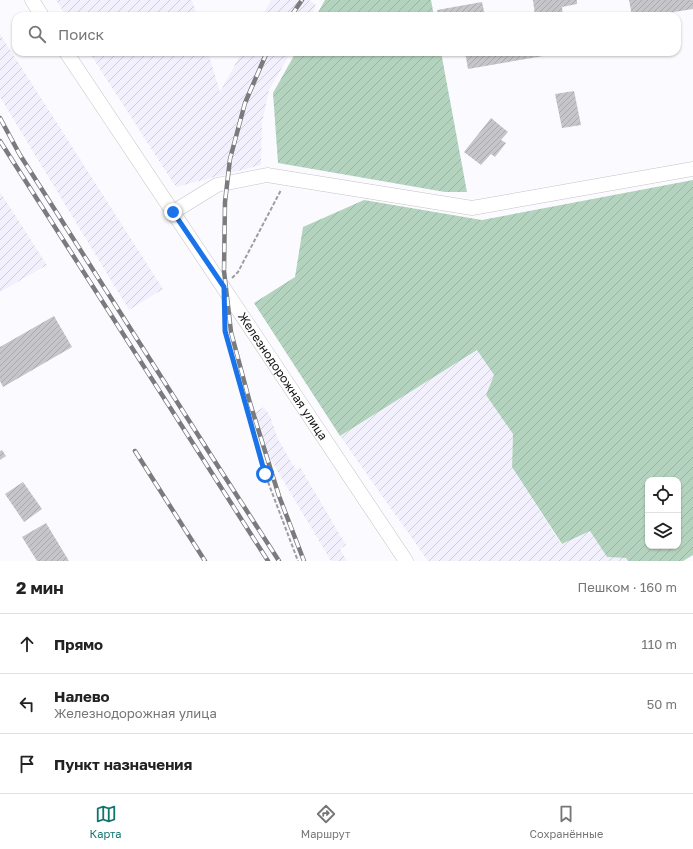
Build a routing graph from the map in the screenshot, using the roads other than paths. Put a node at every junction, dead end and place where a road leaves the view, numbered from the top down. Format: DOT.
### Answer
graph roads {
  1 [pos="32,0"];
  2 [pos="40,12"];
  3 [pos="69,56"];
  4 [pos="693,169"];
  5 [pos="173,212"];
  6 [pos="406,561"];
  1 -- 2 [label="street"];
  3 -- 5 [label="street, Железнодорожная улица"];
  4 -- 5 [label="street"];
  5 -- 6 [label="street, Железнодорожная улица"];
}
